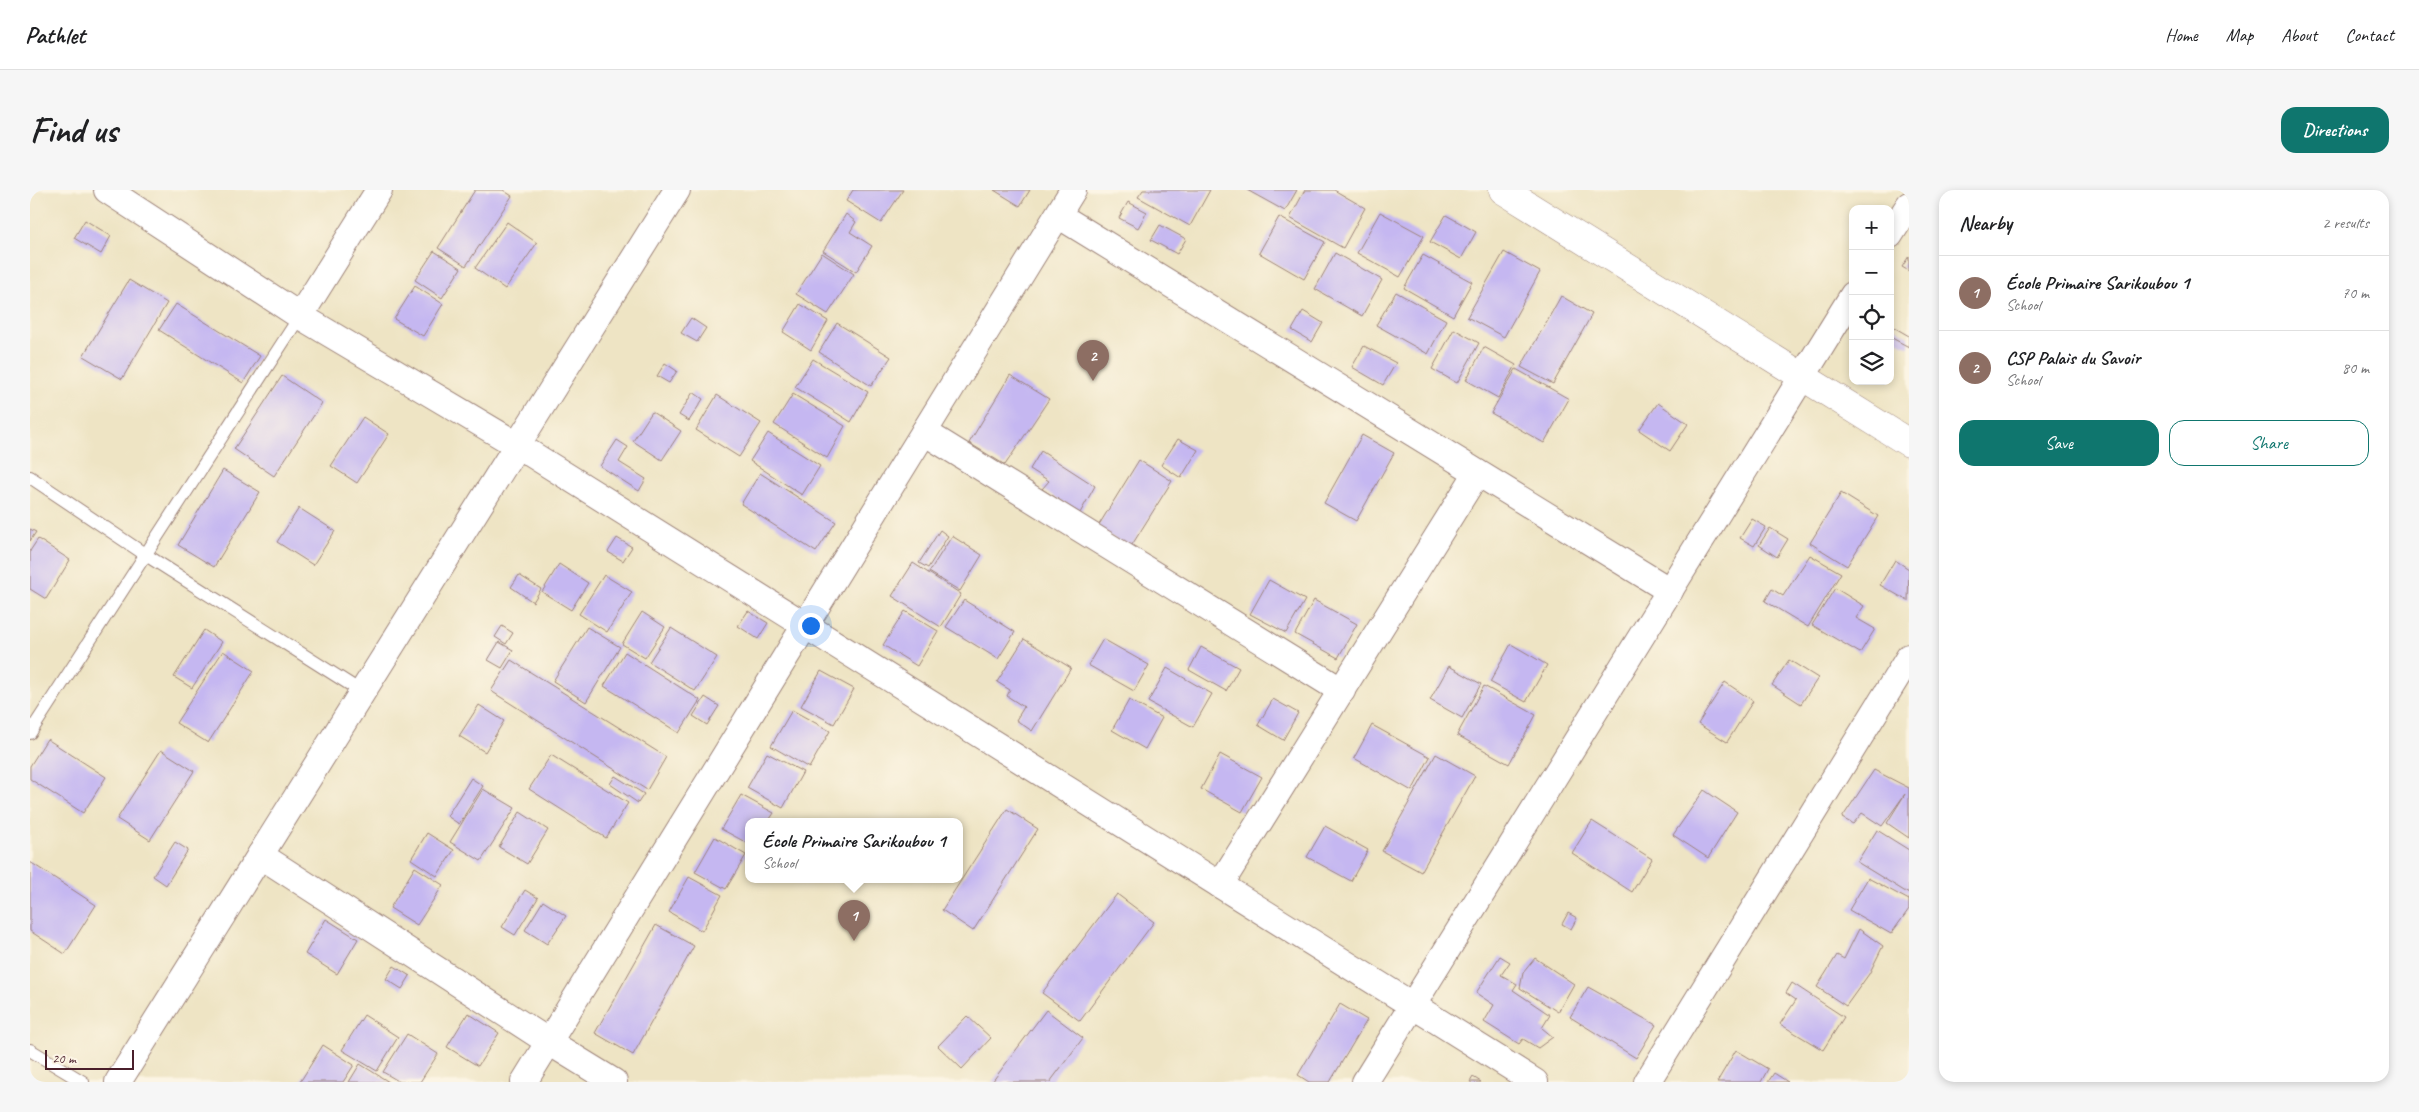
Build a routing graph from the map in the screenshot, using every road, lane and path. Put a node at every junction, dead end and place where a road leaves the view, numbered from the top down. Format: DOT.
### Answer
graph roads {
  1 [pos="107,190"];
  2 [pos="379,190"];
  3 [pos="677,190"];
  4 [pos="1073,190"];
  5 [pos="1503,190"];
  6 [pos="1909,204"];
  7 [pos="1058,215"];
  8 [pos="1894,228"];
  9 [pos="1849,301"];
  10 [pos="300,316"];
  11 [pos="1802,377"];
  12 [pos="924,432"];
  13 [pos="1909,443"];
  14 [pos="517,445"];
  15 [pos="1477,473"];
  16 [pos="30,476"];
  17 [pos="146,555"];
  18 [pos="1670,591"];
  19 [pos="805,626"];
  20 [pos="1909,657"];
  21 [pos="1342,691"];
  22 [pos="362,692"];
  23 [pos="30,734"];
  24 [pos="260,855"];
  25 [pos="1220,885"];
  26 [pos="1412,1006"];
  27 [pos="549,1042"];
  28 [pos="30,1050"];
  29 [pos="83,1082"];
  30 [pos="118,1082"];
  31 [pos="524,1082"];
  32 [pos="614,1082"];
  33 [pos="1365,1082"];
  34 [pos="1535,1082"];
  35 [pos="1647,1082"];
  1 -- 10 [label="street"];
  2 -- 10 [label="street"];
  3 -- 14 [label="street"];
  4 -- 7 [label="street"];
  5 -- 11 [label="street"];
  6 -- 8 [label="street"];
  7 -- 12 [label="street"];
  7 -- 15 [label="street"];
  9 -- 11 [label="street"];
  10 -- 14 [label="street"];
  10 -- 17 [label="lane"];
  11 -- 13 [label="street"];
  11 -- 18 [label="street"];
  12 -- 19 [label="street"];
  12 -- 21 [label="street"];
  14 -- 19 [label="street"];
  14 -- 22 [label="street"];
  15 -- 18 [label="street"];
  15 -- 21 [label="street"];
  16 -- 17 [label="lane"];
  17 -- 22 [label="lane"];
  17 -- 23 [label="lane"];
  18 -- 26 [label="street"];
  19 -- 25 [label="street"];
  19 -- 27 [label="street"];
  20 -- 35 [label="street"];
  21 -- 25 [label="street"];
  22 -- 24 [label="street"];
  24 -- 27 [label="street"];
  24 -- 30 [label="street"];
  25 -- 26 [label="street"];
  26 -- 33 [label="street"];
  26 -- 34 [label="street"];
  27 -- 31 [label="street"];
  27 -- 32 [label="street"];
  28 -- 29 [label="lane"];
}
